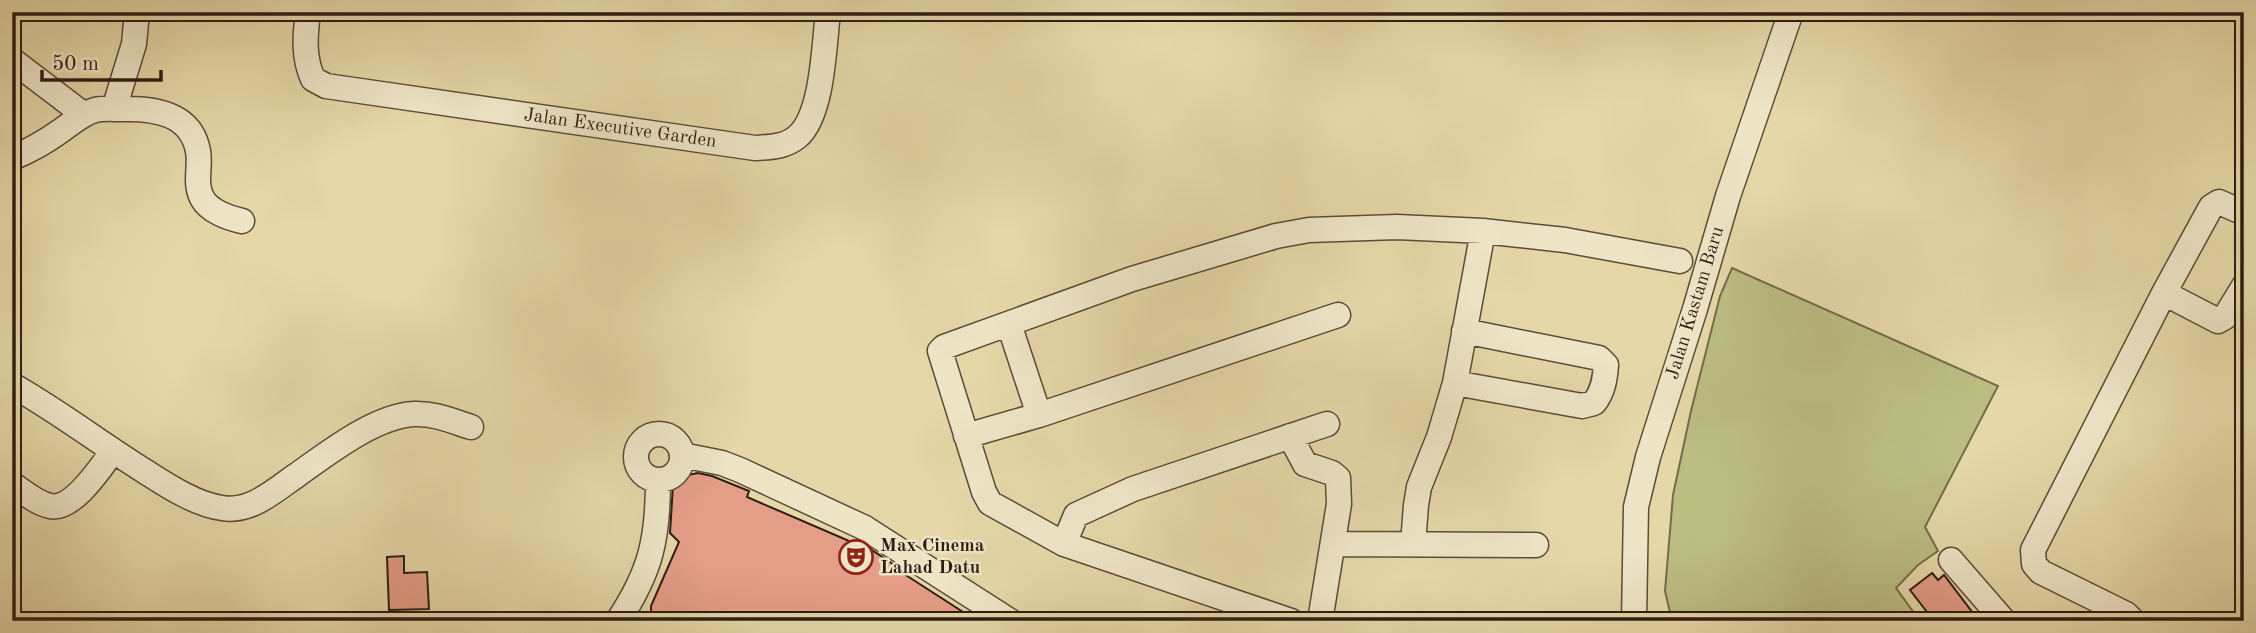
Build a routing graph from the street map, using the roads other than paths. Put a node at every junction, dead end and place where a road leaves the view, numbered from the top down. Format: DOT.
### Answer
graph roads {
  1 [pos="137,12"];
  2 [pos="308,12"];
  3 [pos="828,12"];
  4 [pos="1791,12"];
  5 [pos="12,60"];
  6 [pos="114,109"];
  7 [pos="83,114"];
  8 [pos="12,158"];
  9 [pos="2244,213"];
  10 [pos="242,221"];
  11 [pos="1483,231"];
  12 [pos="1680,261"];
  13 [pos="2244,286"];
  14 [pos="2164,293"];
  15 [pos="1338,315"];
  16 [pos="1009,324"];
  17 [pos="1464,331"];
  18 [pos="1455,383"];
  19 [pos="12,385"];
  20 [pos="1039,415"];
  21 [pos="1327,424"];
  22 [pos="471,427"];
  23 [pos="966,436"];
  24 [pos="1290,436"];
  25 [pos="113,451"];
  26 [pos="682,455"];
  27 [pos="658,480"];
  28 [pos="12,484"];
  29 [pos="1064,544"];
  30 [pos="1333,544"];
  31 [pos="1413,544"];
  32 [pos="1536,545"];
  33 [pos="1951,560"];
  34 [pos="1637,614"];
  35 [pos="618,621"];
  36 [pos="1010,621"];
  37 [pos="1291,621"];
  38 [pos="1320,621"];
  39 [pos="2004,621"];
  40 [pos="2133,621"];
  1 -- 6 [label="street"];
  2 -- 3 [label="street, Jalan Executive Garden"];
  4 -- 34 [label="street, Jalan Kastam Baru"];
  5 -- 7 [label="street"];
  6 -- 7 [label="street"];
  6 -- 10 [label="street"];
  7 -- 8 [label="street"];
  9 -- 14 [label="street"];
  11 -- 12 [label="street"];
  11 -- 16 [label="street"];
  11 -- 17 [label="street"];
  13 -- 14 [label="street"];
  14 -- 40 [label="street"];
  15 -- 20 [label="street"];
  16 -- 20 [label="street"];
  16 -- 23 [label="street"];
  17 -- 18 [label="street"];
  17 -- 18 [label="street"];
  18 -- 31 [label="street"];
  19 -- 25 [label="street"];
  20 -- 23 [label="street"];
  21 -- 24 [label="street"];
  22 -- 25 [label="street"];
  23 -- 29 [label="street"];
  24 -- 29 [label="street"];
  24 -- 30 [label="street"];
  25 -- 28 [label="street"];
  26 -- 27 [label="street"];
  26 -- 27 [label="street"];
  26 -- 36 [label="street"];
  27 -- 35 [label="street"];
  29 -- 37 [label="street"];
  30 -- 31 [label="street"];
  30 -- 38 [label="street"];
  31 -- 32 [label="street"];
  33 -- 39 [label="street"];
}
